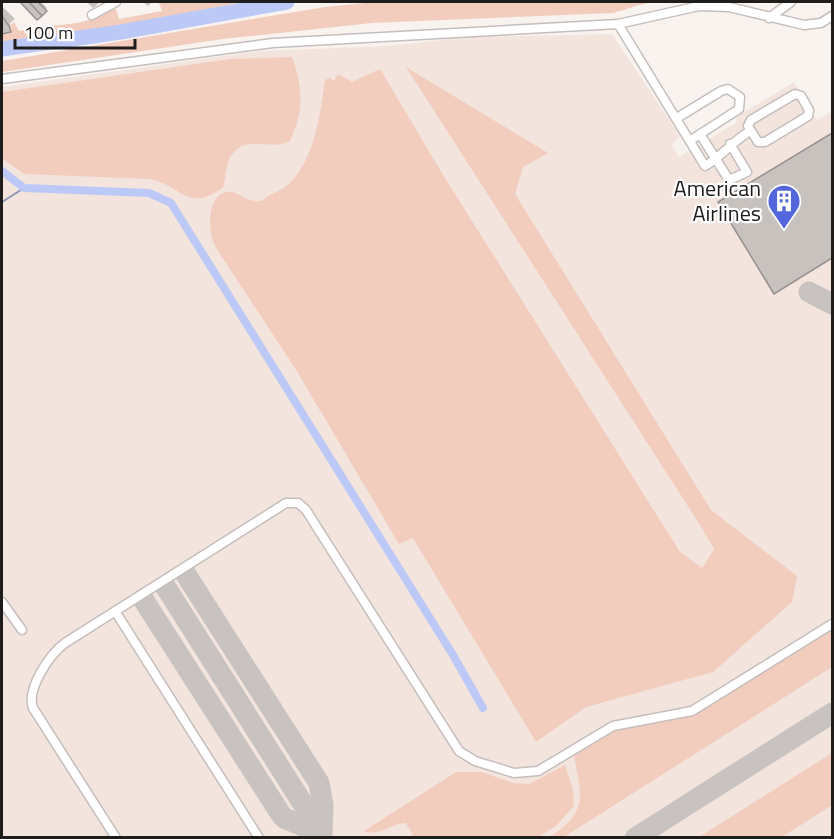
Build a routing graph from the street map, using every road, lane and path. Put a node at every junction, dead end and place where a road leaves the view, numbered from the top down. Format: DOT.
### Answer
graph roads {
  1 [pos="116,2"];
  2 [pos="791,2"];
  3 [pos="685,5"];
  4 [pos="92,15"];
  5 [pos="832,16"];
  6 [pos="769,18"];
  7 [pos="618,24"];
  8 [pos="2,80"];
  9 [pos="677,118"];
  10 [pos="750,131"];
  11 [pos="699,134"];
  12 [pos="691,140"];
  13 [pos="730,144"];
  14 [pos="715,160"];
  15 [pos="2,602"];
  16 [pos="116,611"];
  17 [pos="832,624"];
  18 [pos="22,630"];
  19 [pos="116,837"];
  20 [pos="259,837"];
  1 -- 4 [label="street"];
  2 -- 6 [label="street"];
  3 -- 6 [label="street"];
  3 -- 7 [label="street"];
  5 -- 6 [label="street"];
  7 -- 8 [label="street"];
  7 -- 9 [label="street"];
  9 -- 11 [label="street"];
  9 -- 12 [label="street"];
  10 -- 10 [label="street"];
  10 -- 13 [label="street"];
  11 -- 12 [label="street"];
  11 -- 14 [label="street"];
  12 -- 14 [label="street"];
  13 -- 14 [label="street"];
  13 -- 14 [label="street"];
  15 -- 18 [label="street"];
  16 -- 17 [label="street"];
  16 -- 19 [label="street"];
  16 -- 20 [label="street"];
}
